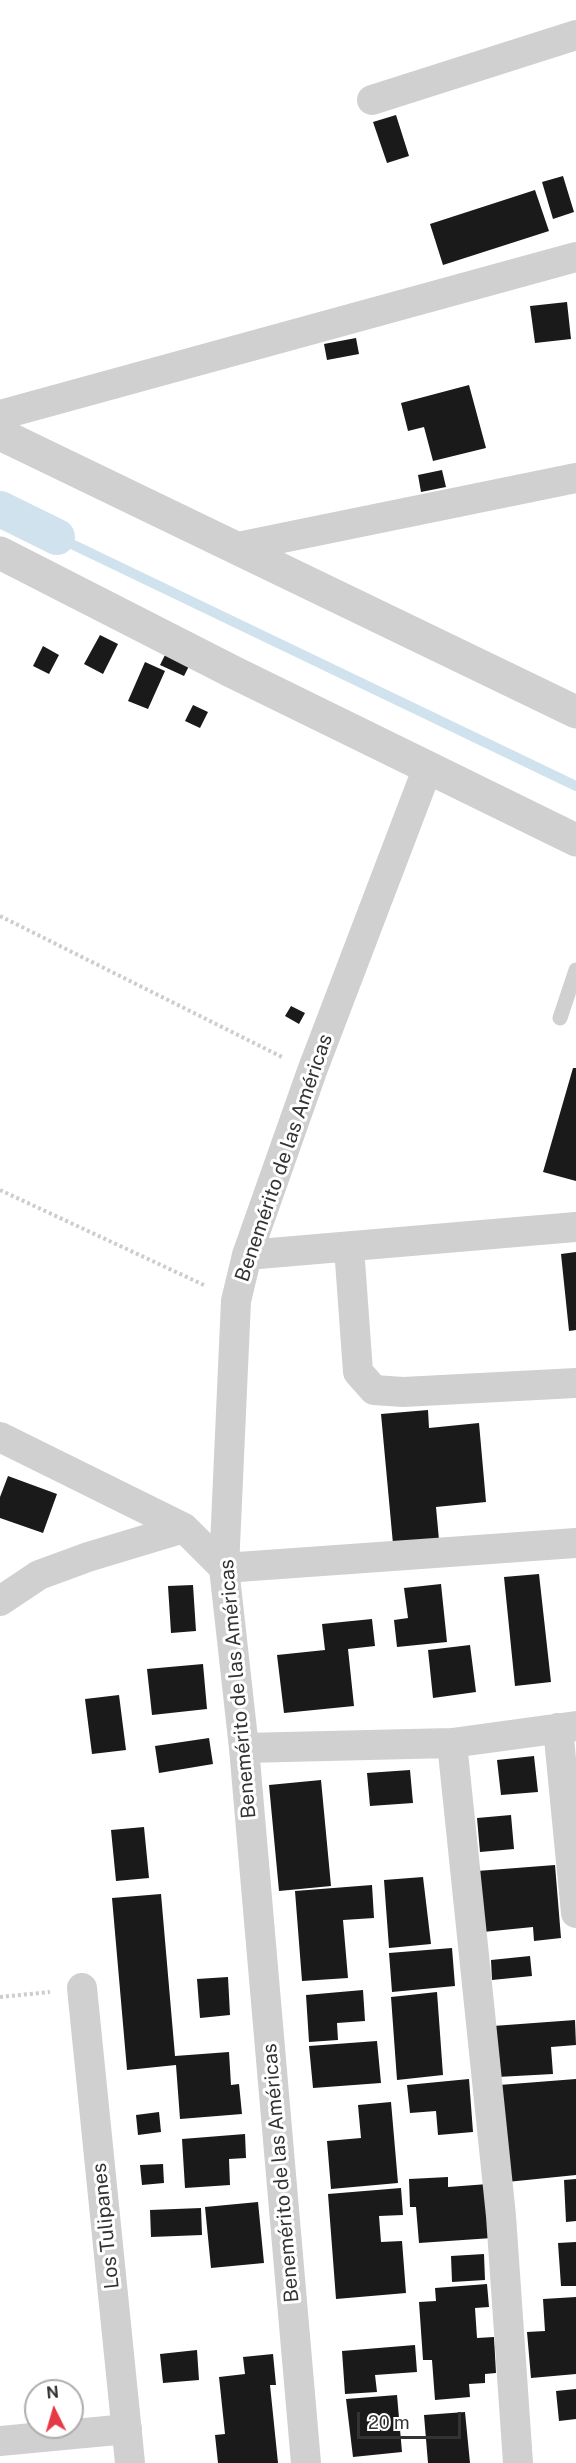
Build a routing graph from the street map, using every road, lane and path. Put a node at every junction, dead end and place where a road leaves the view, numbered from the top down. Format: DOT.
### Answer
graph roads {
  1 [pos="576,35"];
  2 [pos="372,100"];
  3 [pos="576,257"];
  4 [pos="0,415"];
  5 [pos="0,434"];
  6 [pos="576,478"];
  7 [pos="238,547"];
  8 [pos="0,553"];
  9 [pos="576,712"];
  10 [pos="428,767"];
  11 [pos="576,840"];
  12 [pos="0,916"];
  13 [pos="576,970"];
  14 [pos="560,1018"];
  15 [pos="312,1071"];
  16 [pos="0,1190"];
  17 [pos="576,1227"];
  18 [pos="349,1246"];
  19 [pos="247,1256"];
  20 [pos="236,1300"];
  21 [pos="576,1383"];
  22 [pos="0,1437"];
  23 [pos="184,1528"];
  24 [pos="576,1543"];
  25 [pos="224,1568"];
  26 [pos="0,1601"];
  27 [pos="567,1727"];
  28 [pos="452,1743"];
  29 [pos="243,1748"];
  30 [pos="576,1913"];
  31 [pos="82,1988"];
  32 [pos="0,1997"];
  33 [pos="127,2429"];
  34 [pos="0,2442"];
  35 [pos="130,2463"];
  36 [pos="306,2463"];
  37 [pos="518,2463"];
  1 -- 2 [label="street"];
  3 -- 4 [label="street"];
  5 -- 7 [label="street"];
  6 -- 7 [label="street"];
  7 -- 9 [label="street"];
  8 -- 10 [label="street"];
  10 -- 11 [label="street"];
  10 -- 15 [label="street, Benemérito de las Américas"];
  12 -- 15 [label="path"];
  13 -- 14 [label="lane"];
  15 -- 19 [label="street, Benemérito de las Américas"];
  16 -- 20 [label="path"];
  17 -- 18 [label="street"];
  18 -- 19 [label="street"];
  18 -- 21 [label="street"];
  19 -- 20 [label="street, Benemérito de las Américas"];
  20 -- 25 [label="street, Benemérito de las Américas"];
  22 -- 23 [label="street"];
  23 -- 25 [label="street"];
  23 -- 26 [label="street"];
  24 -- 25 [label="street"];
  25 -- 29 [label="street, Benemérito de las Américas"];
  27 -- 28 [label="street"];
  27 -- 30 [label="street"];
  28 -- 29 [label="street"];
  28 -- 37 [label="street"];
  29 -- 36 [label="street, Benemérito de las Américas"];
  31 -- 32 [label="path"];
  31 -- 33 [label="street, Los Tulipanes"];
  33 -- 34 [label="street"];
  33 -- 35 [label="street, Los Tulipanes"];
}
